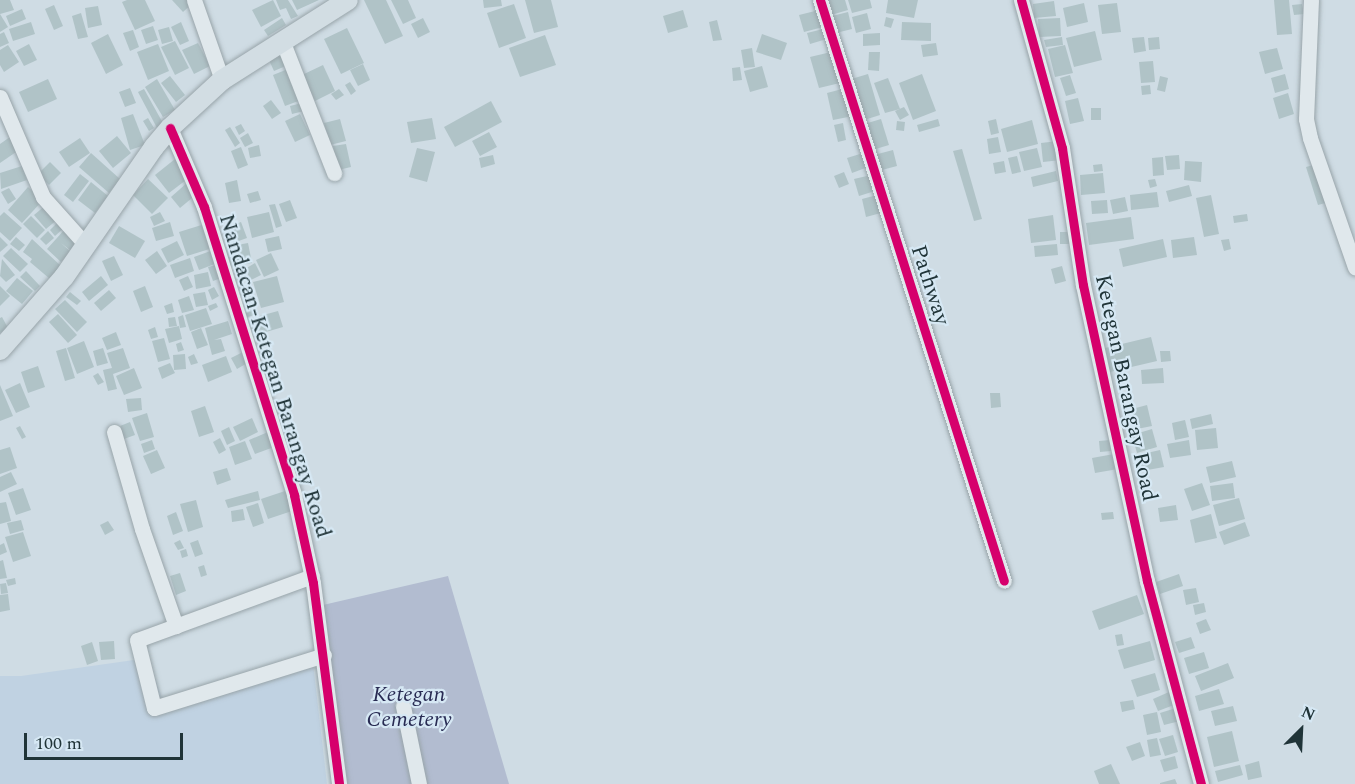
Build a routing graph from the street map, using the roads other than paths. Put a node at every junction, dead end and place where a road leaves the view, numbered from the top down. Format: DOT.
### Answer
graph roads {
  1 [pos="194,0"];
  2 [pos="348,0"];
  3 [pos="820,0"];
  4 [pos="1021,0"];
  5 [pos="1311,0"];
  6 [pos="282,40"];
  7 [pos="222,80"];
  8 [pos="0,98"];
  9 [pos="170,128"];
  10 [pos="334,173"];
  11 [pos="86,245"];
  12 [pos="1355,267"];
  13 [pos="0,350"];
  14 [pos="114,432"];
  15 [pos="312,576"];
  16 [pos="1004,581"];
  17 [pos="176,626"];
  18 [pos="324,655"];
  19 [pos="403,706"];
  20 [pos="339,784"];
  21 [pos="419,784"];
  22 [pos="1201,784"];
  1 -- 7 [label="street"];
  2 -- 6 [label="main road"];
  3 -- 16 [label="street, Pathway"];
  4 -- 22 [label="street, Ketegan Barangay Road"];
  5 -- 12 [label="street"];
  6 -- 7 [label="main road"];
  6 -- 10 [label="street"];
  7 -- 9 [label="main road"];
  8 -- 11 [label="street"];
  9 -- 11 [label="main road"];
  9 -- 15 [label="street, Nandacan-Ketegan Barangay Road"];
  11 -- 13 [label="main road"];
  14 -- 17 [label="street"];
  15 -- 17 [label="street"];
  15 -- 18 [label="street, Nandacan-Ketegan Barangay Road"];
  17 -- 18 [label="street"];
  18 -- 20 [label="street, Nandacan-Ketegan Barangay Road"];
  19 -- 21 [label="street"];
}
